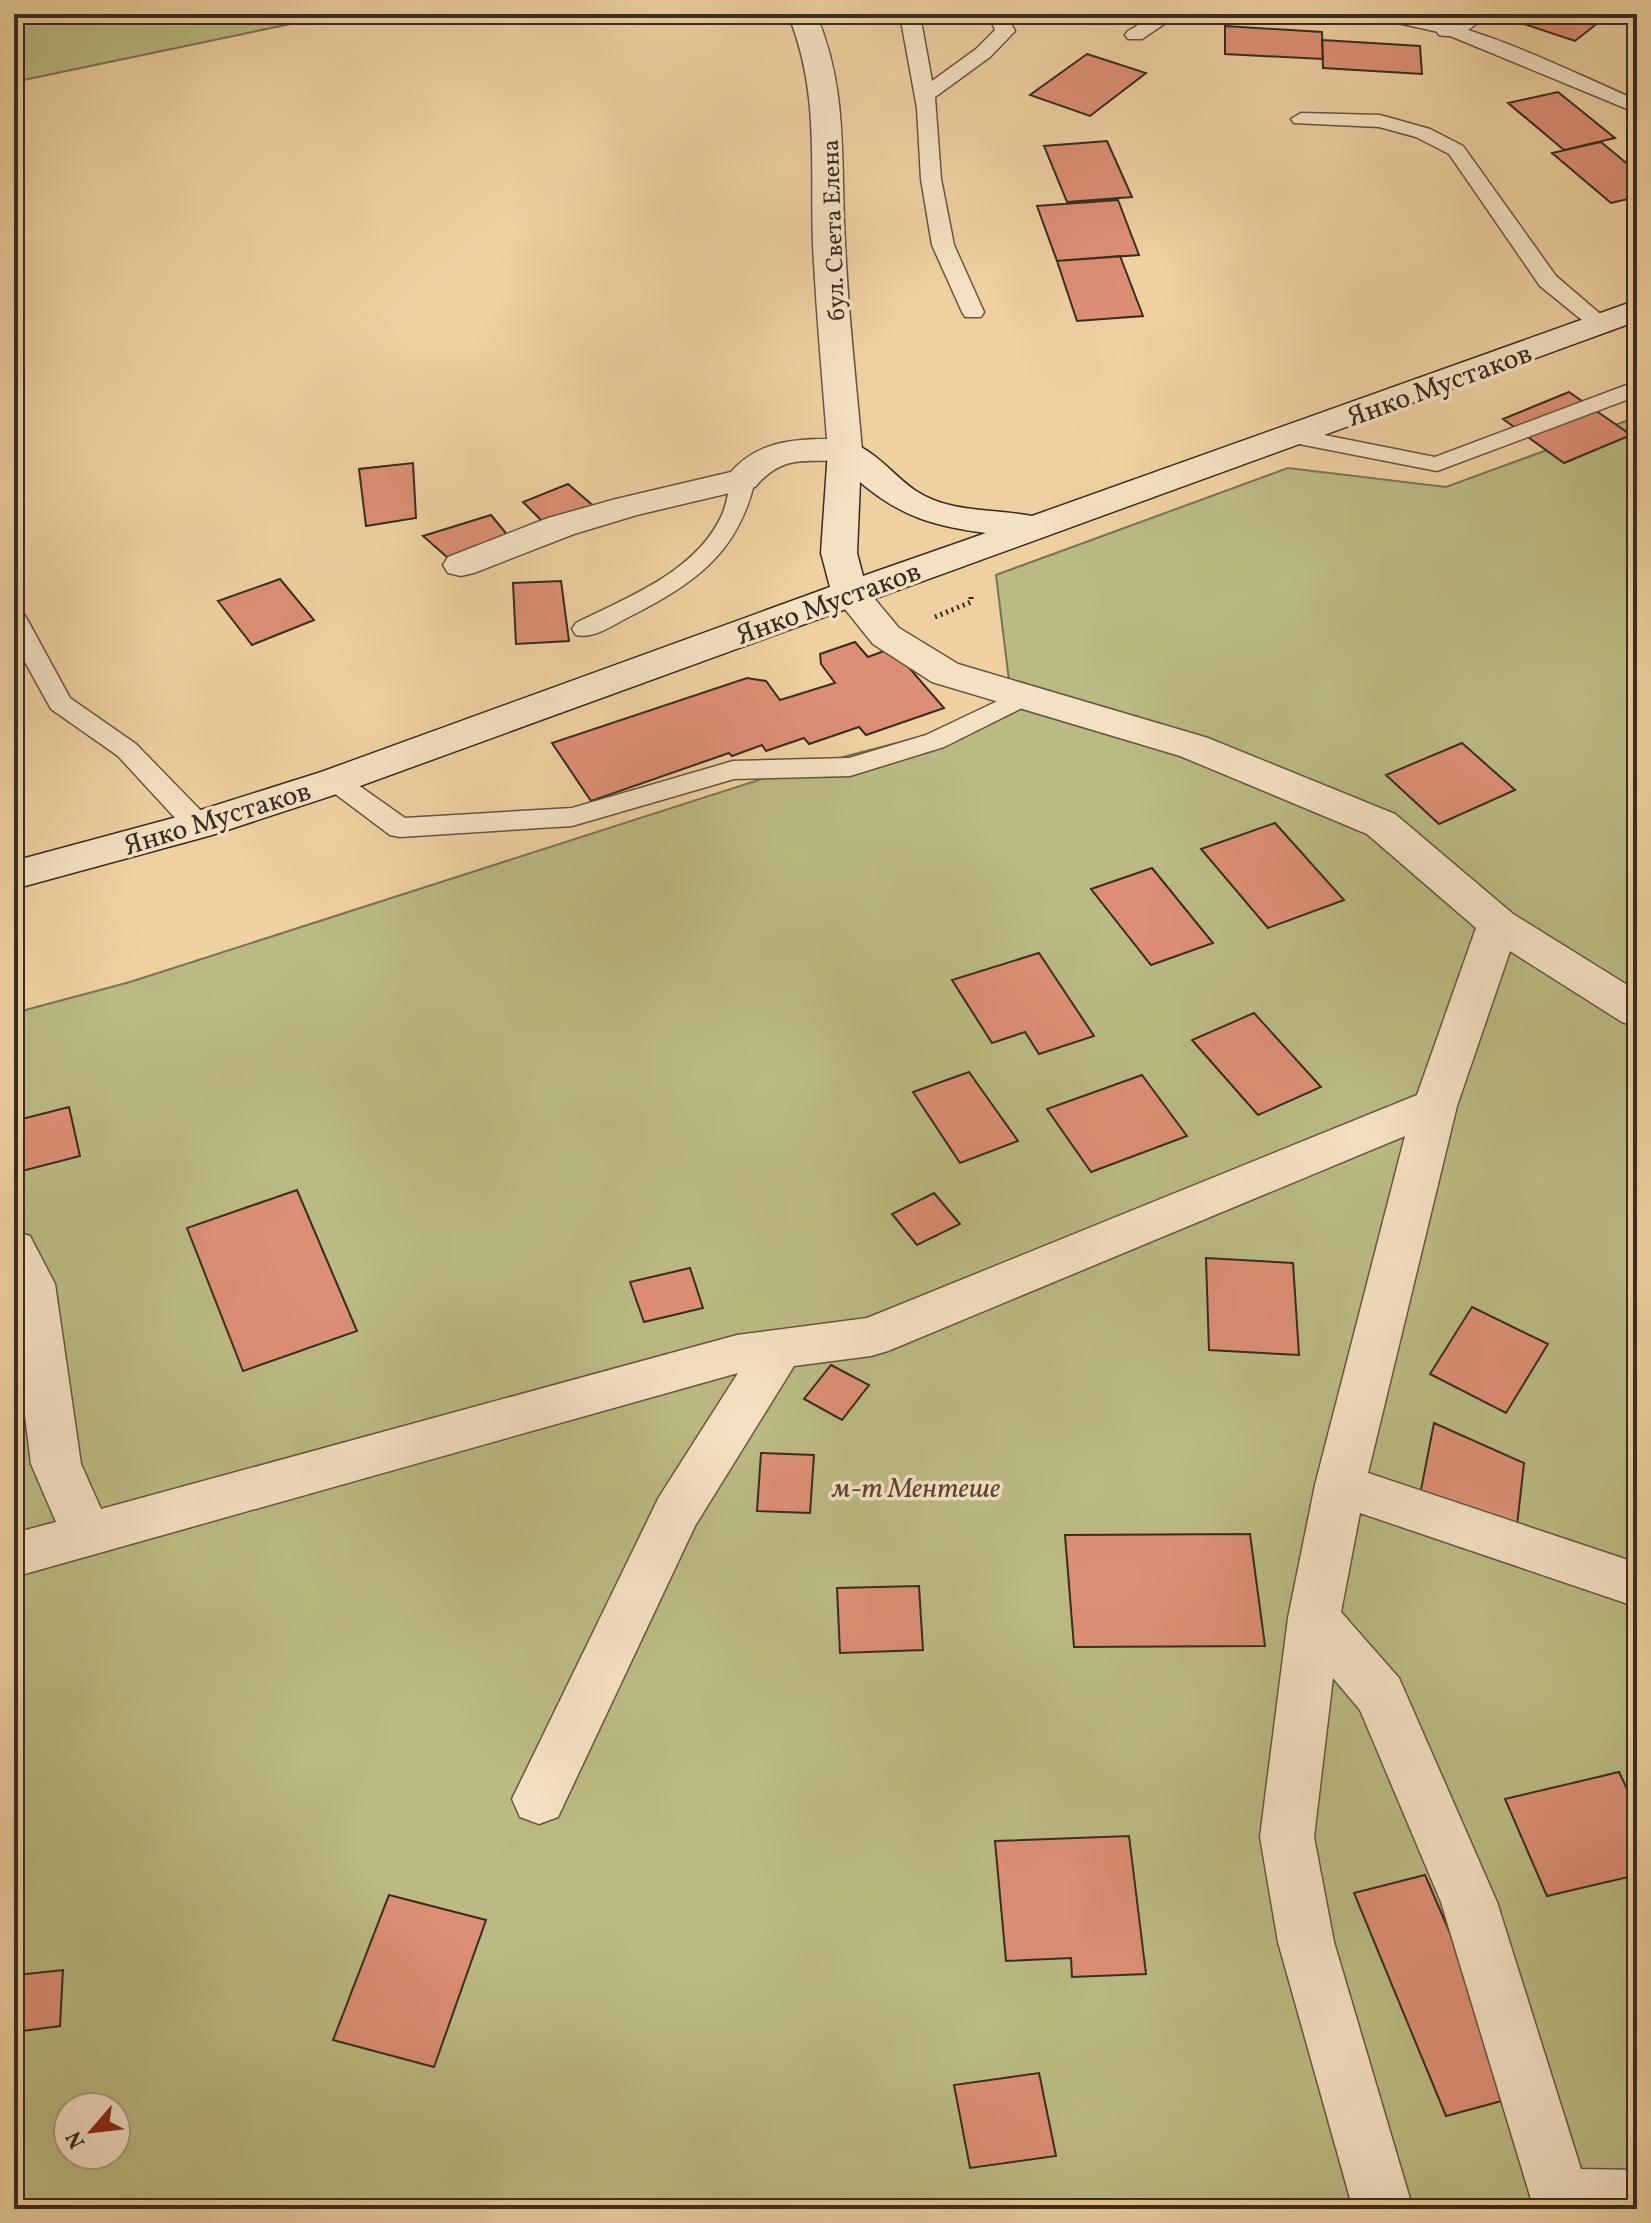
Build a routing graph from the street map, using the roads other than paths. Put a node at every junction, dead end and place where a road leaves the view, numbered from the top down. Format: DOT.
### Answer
graph roads {
  1 [pos="802,14"];
  2 [pos="906,14"];
  3 [pos="997,14"];
  4 [pos="1170,14"];
  5 [pos="1382,14"];
  6 [pos="1460,21"];
  7 [pos="1135,35"];
  8 [pos="925,95"];
  9 [pos="1637,107"];
  10 [pos="1301,119"];
  11 [pos="1637,310"];
  12 [pos="973,312"];
  13 [pos="1601,324"];
  14 [pos="1637,388"];
  15 [pos="1294,436"];
  16 [pos="845,450"];
  17 [pos="743,480"];
  18 [pos="1038,527"];
  19 [pos="461,565"];
  20 [pos="850,593"];
  21 [pos="14,619"];
  22 [pos="585,629"];
  23 [pos="1023,697"];
  24 [pos="335,781"];
  25 [pos="198,825"];
  26 [pos="14,875"];
  27 [pos="1498,924"];
  28 [pos="1637,1011"];
  29 [pos="1435,1106"];
  30 [pos="14,1249"];
  31 [pos="780,1348"];
  32 [pos="1340,1485"];
  33 [pos="87,1535"];
  34 [pos="14,1555"];
  35 [pos="1637,1585"];
  36 [pos="1314,1618"];
  37 [pos="539,1799"];
  38 [pos="1637,2200"];
  39 [pos="1563,2204"];
  40 [pos="1383,2209"];
  1 -- 16 [label="street, бул. Света Елена"];
  2 -- 8 [label="lane"];
  3 -- 8 [label="lane"];
  4 -- 7 [label="lane"];
  5 -- 6 [label="lane"];
  6 -- 9 [label="lane"];
  8 -- 12 [label="lane"];
  10 -- 13 [label="lane"];
  11 -- 13 [label="street, Янко Мустаков"];
  13 -- 15 [label="street, Янко Мустаков"];
  14 -- 15 [label="lane"];
  15 -- 18 [label="street, Янко Мустаков"];
  16 -- 17 [label="street"];
  16 -- 18 [label="street"];
  16 -- 20 [label="street, бул. Света Елена"];
  17 -- 19 [label="street"];
  17 -- 22 [label="lane"];
  18 -- 20 [label="street, Янко Мустаков"];
  20 -- 23 [label="street"];
  20 -- 24 [label="street, Янко Мустаков"];
  21 -- 25 [label="lane"];
  23 -- 24 [label="lane"];
  23 -- 27 [label="street"];
  24 -- 25 [label="street, Янко Мустаков"];
  25 -- 26 [label="street, Янко Мустаков"];
  27 -- 28 [label="street"];
  27 -- 29 [label="street"];
  29 -- 31 [label="street"];
  29 -- 32 [label="street"];
  30 -- 33 [label="street"];
  31 -- 33 [label="street"];
  31 -- 37 [label="street"];
  32 -- 35 [label="street"];
  32 -- 36 [label="street"];
  33 -- 34 [label="street"];
  36 -- 39 [label="street"];
  36 -- 40 [label="street"];
  38 -- 39 [label="street"];
}
